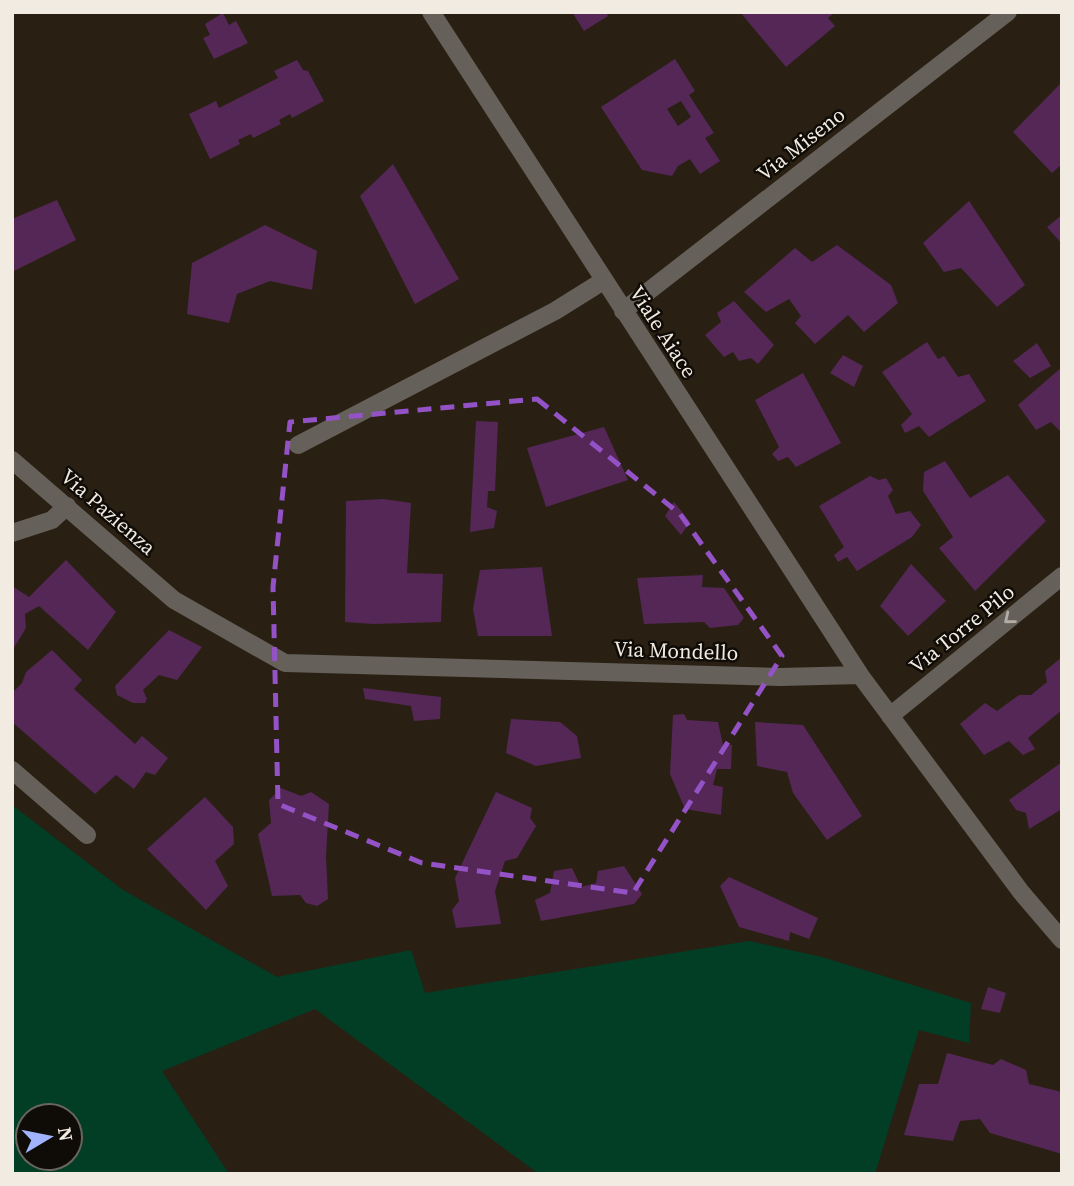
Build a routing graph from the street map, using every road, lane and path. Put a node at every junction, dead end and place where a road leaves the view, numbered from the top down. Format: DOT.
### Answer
graph roads {
  1 [pos="431,12"];
  2 [pos="1007,12"];
  3 [pos="603,281"];
  4 [pos="623,312"];
  5 [pos="298,444"];
  6 [pos="12,460"];
  7 [pos="67,506"];
  8 [pos="12,533"];
  9 [pos="1062,576"];
  10 [pos="174,600"];
  11 [pos="860,675"];
  12 [pos="890,716"];
  13 [pos="12,770"];
  14 [pos="87,835"];
  15 [pos="1062,940"];
  1 -- 3 [label="street, Viale Aiace"];
  2 -- 4 [label="street, Via Miseno"];
  3 -- 4 [label="street, Viale Aiace"];
  3 -- 5 [label="street"];
  4 -- 11 [label="street, Viale Aiace"];
  6 -- 7 [label="street, Via Pazienza"];
  7 -- 8 [label="street"];
  7 -- 10 [label="street, Via Pazienza"];
  9 -- 12 [label="street, Via Torre Pilo, one-way"];
  10 -- 11 [label="street, Via Mondello"];
  11 -- 12 [label="street"];
  12 -- 15 [label="street"];
  13 -- 14 [label="street"];
}
